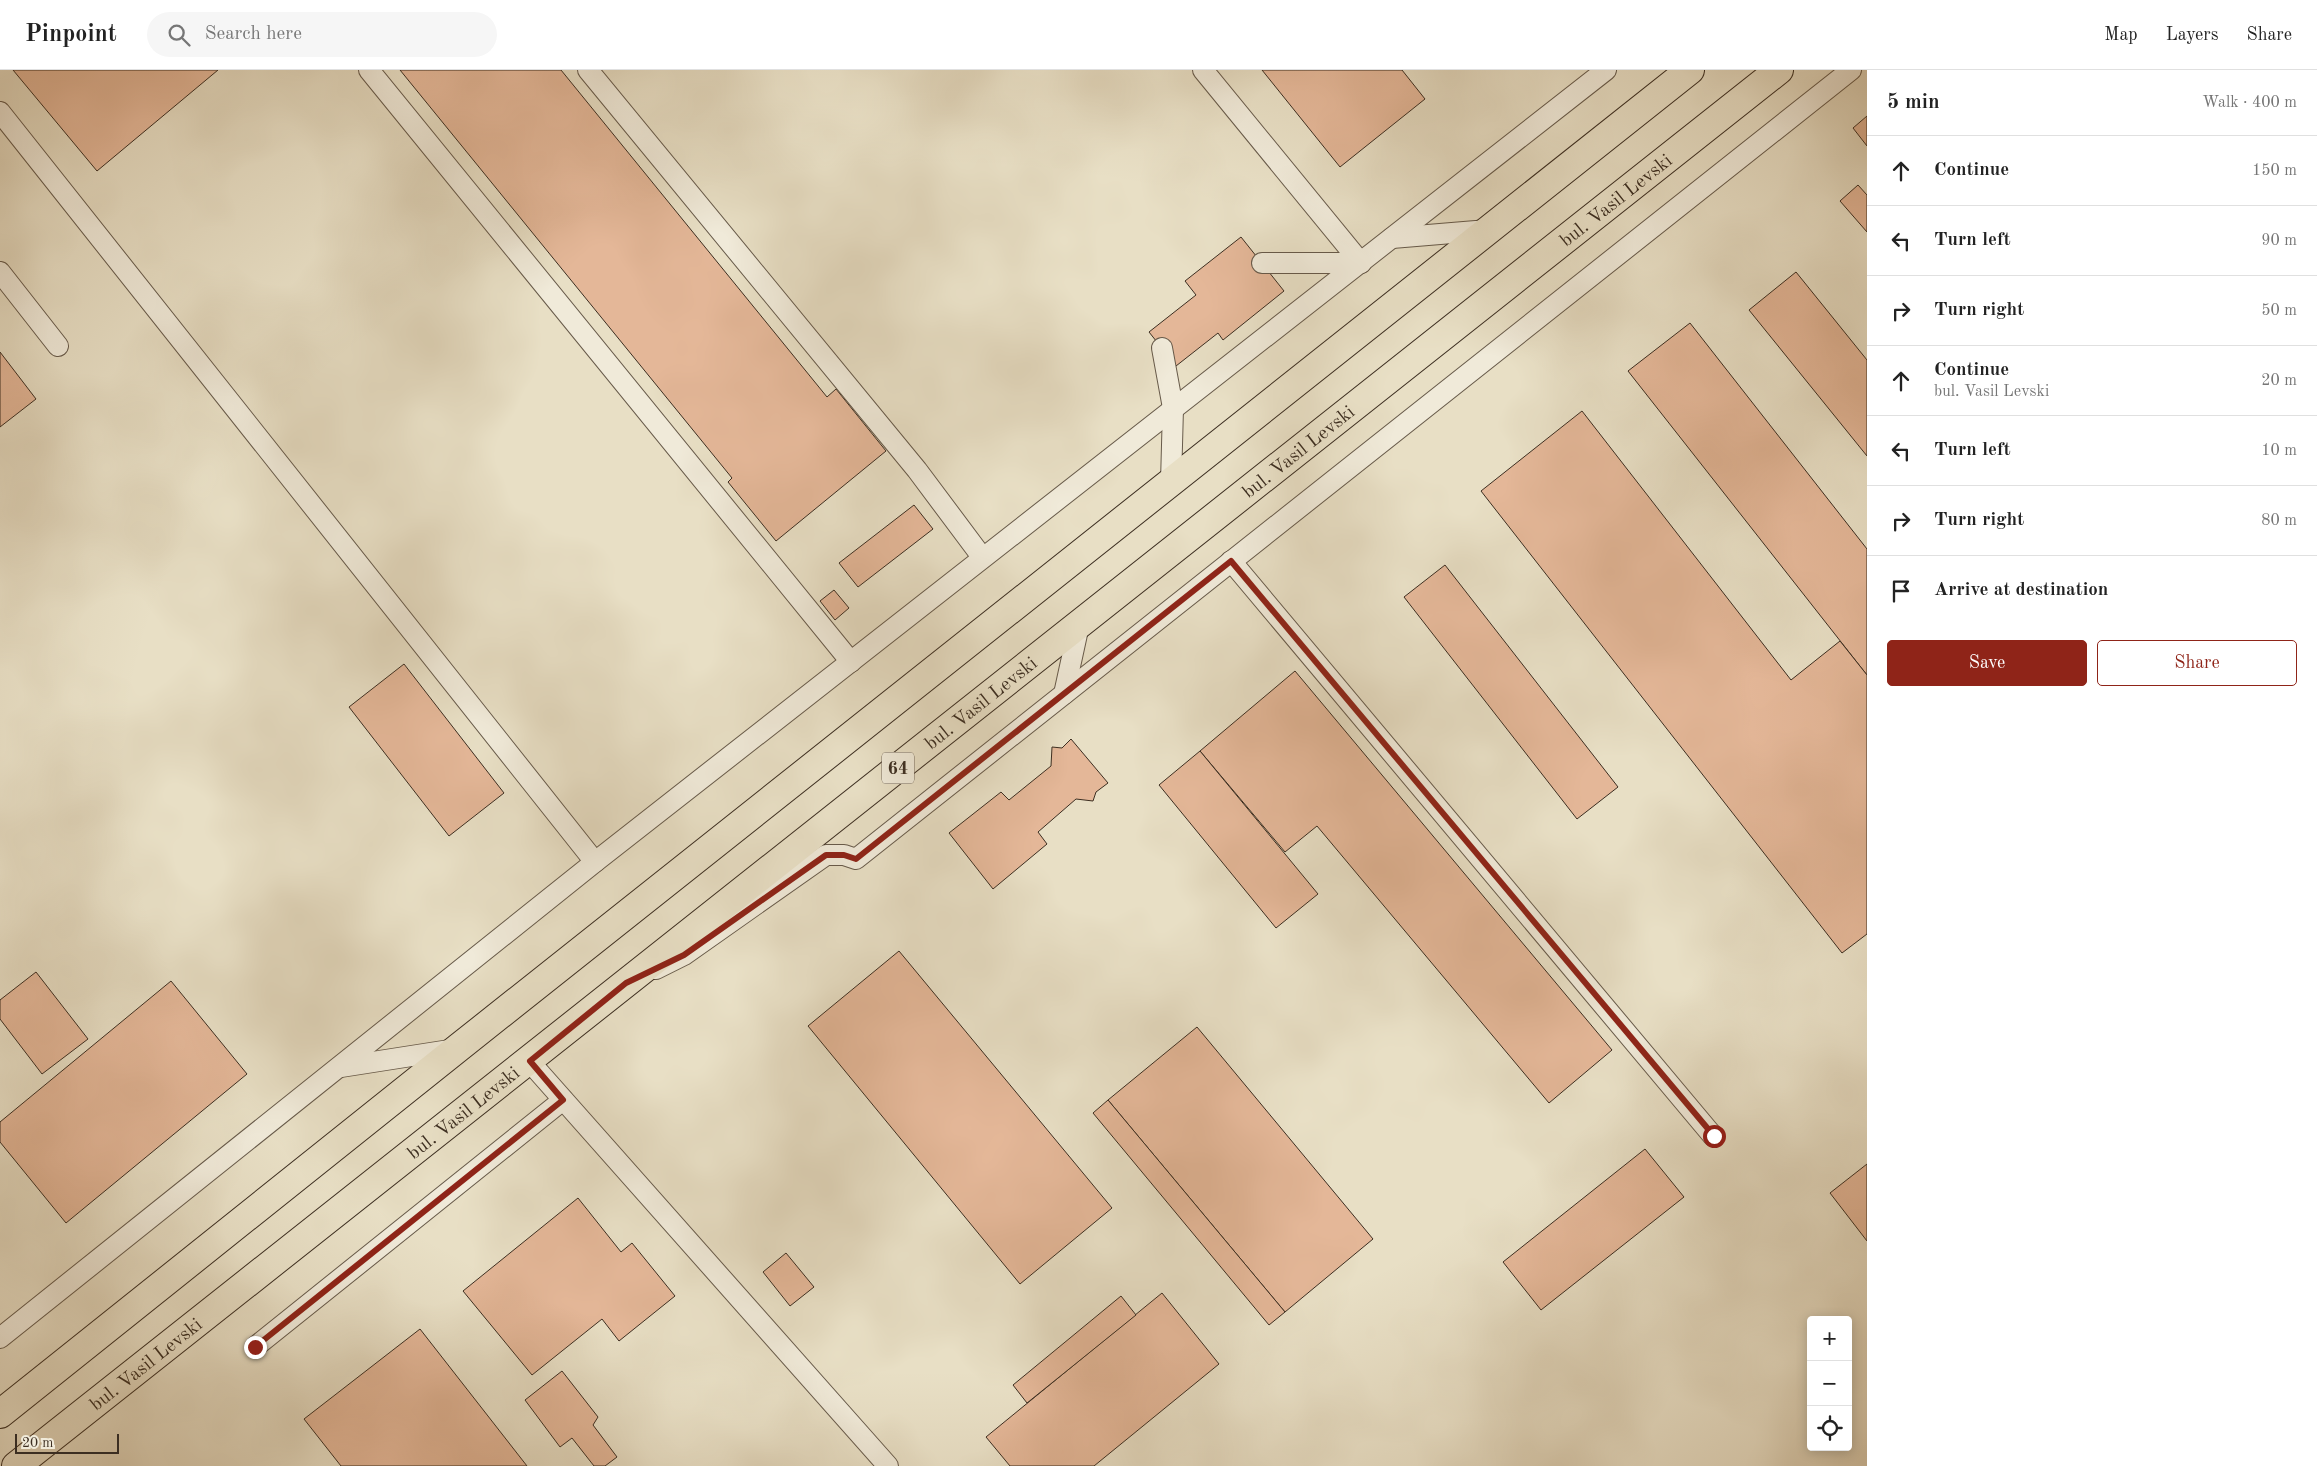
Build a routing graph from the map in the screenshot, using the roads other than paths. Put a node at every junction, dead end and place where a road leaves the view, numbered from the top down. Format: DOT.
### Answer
graph roads {
  1 [pos="369,70"];
  2 [pos="588,70"];
  3 [pos="1204,70"];
  4 [pos="1606,70"];
  5 [pos="1690,70"];
  6 [pos="1779,70"];
  7 [pos="1851,70"];
  8 [pos="0,112"];
  9 [pos="1488,230"];
  10 [pos="1392,238"];
  11 [pos="1361,263"];
  12 [pos="1262,264"];
  13 [pos="0,272"];
  14 [pos="58,346"];
  15 [pos="1162,348"];
  16 [pos="1173,408"];
  17 [pos="1171,482"];
  18 [pos="982,557"];
  19 [pos="1231,561"];
  20 [pos="1079,625"];
  21 [pos="851,662"];
  22 [pos="1064,694"];
  23 [pos="595,862"];
  24 [pos="626,983"];
  25 [pos="458,1048"];
  26 [pos="530,1061"];
  27 [pos="339,1068"];
  28 [pos="563,1100"];
  29 [pos="1714,1136"];
  30 [pos="0,1338"];
  31 [pos="255,1347"];
  32 [pos="0,1414"];
  33 [pos="16,1466"];
  34 [pos="888,1466"];
  1 -- 21 [label="lane"];
  2 -- 18 [label="lane"];
  3 -- 11 [label="lane"];
  4 -- 10 [label="lane"];
  5 -- 9 [label="main road"];
  6 -- 20 [label="main road, bul. Vasil Levski / 64"];
  7 -- 19 [label="lane"];
  8 -- 23 [label="lane"];
  9 -- 10 [label="lane"];
  9 -- 17 [label="main road"];
  10 -- 11 [label="lane"];
  11 -- 12 [label="lane"];
  11 -- 16 [label="lane"];
  13 -- 14 [label="lane"];
  15 -- 16 [label="lane"];
  16 -- 17 [label="lane"];
  16 -- 18 [label="lane"];
  17 -- 25 [label="main road"];
  18 -- 21 [label="lane"];
  19 -- 22 [label="lane"];
  19 -- 29 [label="lane"];
  20 -- 22 [label="lane"];
  20 -- 24 [label="main road, bul. Vasil Levski / 64"];
  21 -- 23 [label="lane"];
  22 -- 24 [label="lane"];
  23 -- 27 [label="lane"];
  24 -- 26 [label="main road, bul. Vasil Levski / 64"];
  25 -- 27 [label="lane"];
  25 -- 32 [label="main road"];
  26 -- 28 [label="lane"];
  26 -- 33 [label="main road, bul. Vasil Levski / 64"];
  27 -- 30 [label="lane"];
  28 -- 31 [label="lane"];
  28 -- 34 [label="lane"];
}
